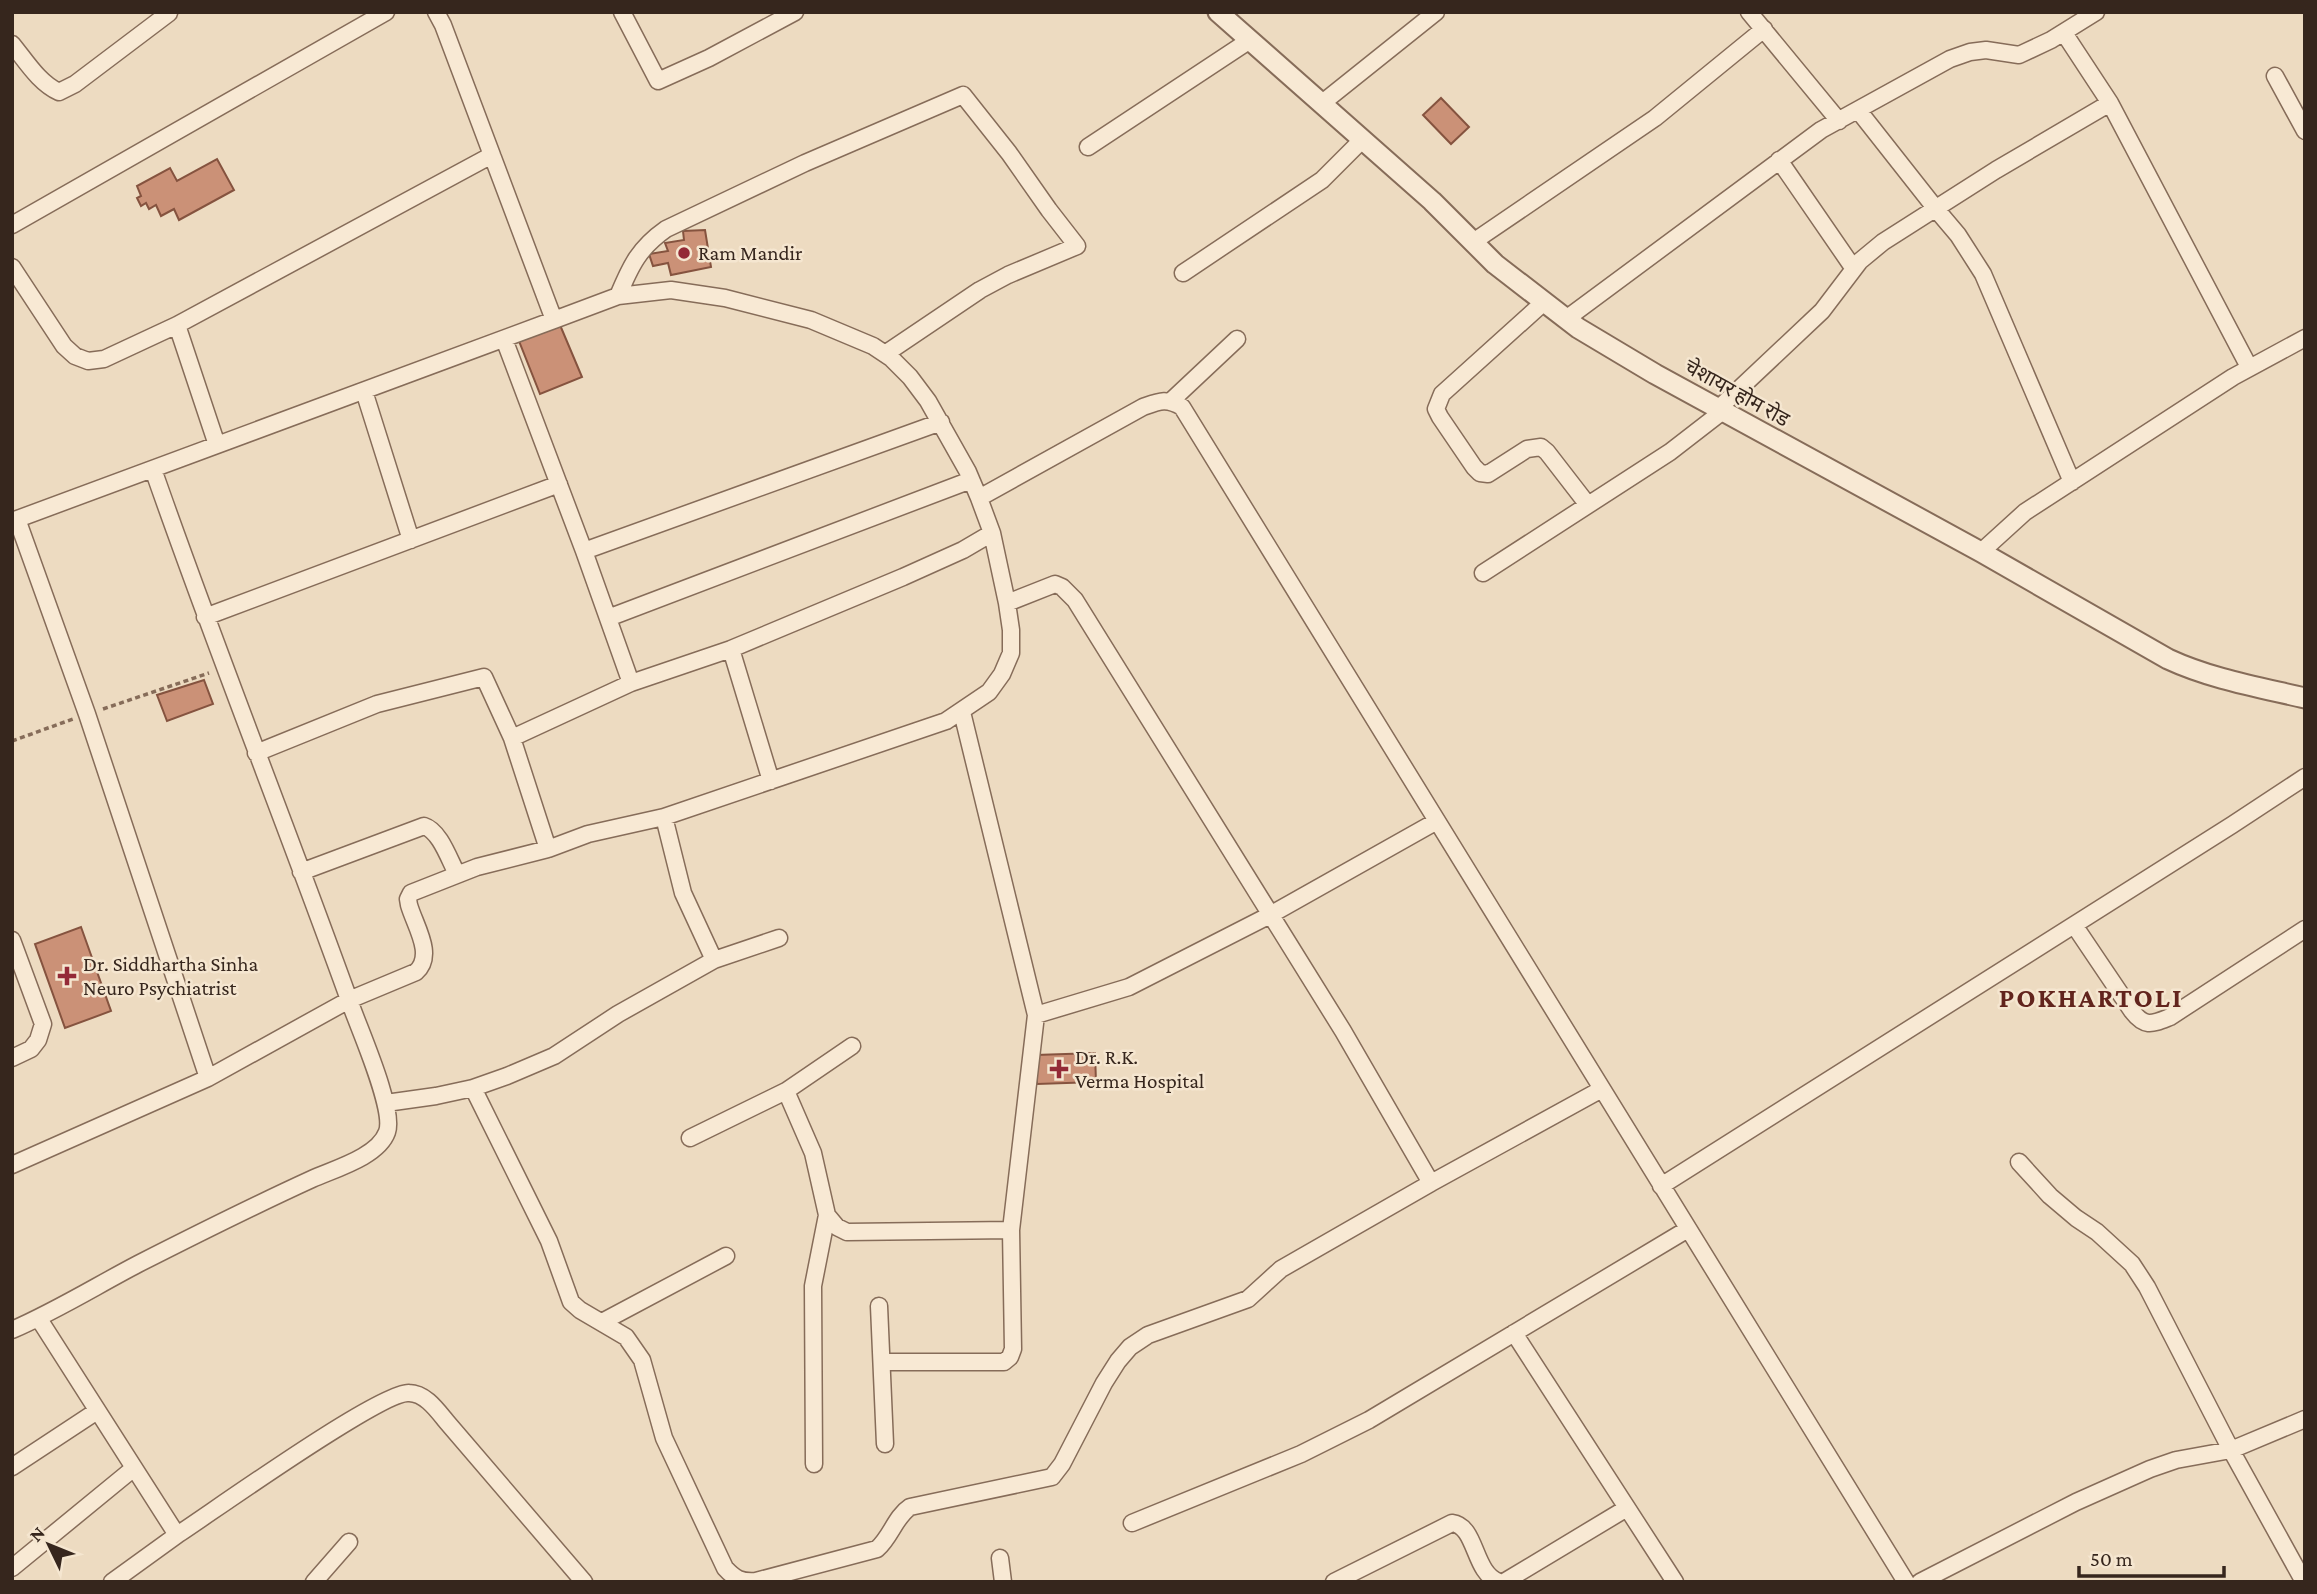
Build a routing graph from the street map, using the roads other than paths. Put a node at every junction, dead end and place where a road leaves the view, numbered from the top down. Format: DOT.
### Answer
graph roads {
  1 [pos="386,12"];
  2 [pos="436,12"];
  3 [pos="622,12"];
  4 [pos="795,12"];
  5 [pos="1218,12"];
  6 [pos="1436,12"];
  7 [pos="1749,12"];
  8 [pos="2096,12"];
  9 [pos="169,13"];
  10 [pos="1764,29"];
  11 [pos="2064,33"];
  12 [pos="1250,40"];
  13 [pos="12,44"];
  14 [pos="2275,76"];
  15 [pos="2110,103"];
  16 [pos="1321,104"];
  17 [pos="1858,110"];
  18 [pos="1839,121"];
  19 [pos="2305,131"];
  20 [pos="1362,140"];
  21 [pos="1088,147"];
  22 [pos="492,155"];
  23 [pos="1779,160"];
  24 [pos="1936,209"];
  25 [pos="12,225"];
  26 [pos="1473,242"];
  27 [pos="12,267"];
  28 [pos="1853,269"];
  29 [pos="1184,273"];
  30 [pos="618,296"];
  31 [pos="1543,303"];
  32 [pos="1566,319"];
  33 [pos="554,320"];
  34 [pos="177,325"];
  35 [pos="2305,338"];
  36 [pos="504,339"];
  37 [pos="1237,339"];
  38 [pos="885,354"];
  39 [pos="2249,367"];
  40 [pos="364,391"];
  41 [pos="1171,401"];
  42 [pos="1721,410"];
  43 [pos="940,422"];
  44 [pos="217,445"];
  45 [pos="153,469"];
  46 [pos="971,480"];
  47 [pos="2072,482"];
  48 [pos="559,485"];
  49 [pos="979,498"];
  50 [pos="1588,505"];
  51 [pos="15,520"];
  52 [pos="992,533"];
  53 [pos="411,540"];
  54 [pos="584,551"];
  55 [pos="1980,552"];
  56 [pos="1483,573"];
  57 [pos="1007,603"];
  58 [pos="205,617"];
  59 [pos="608,618"];
  60 [pos="731,649"];
  61 [pos="631,683"];
  62 [pos="2305,698"];
  63 [pos="962,712"];
  64 [pos="512,738"];
  65 [pos="256,753"];
  66 [pos="2305,777"];
  67 [pos="771,781"];
  68 [pos="664,817"];
  69 [pos="1437,821"];
  70 [pos="548,849"];
  71 [pos="301,872"];
  72 [pos="457,874"];
  73 [pos="1270,915"];
  74 [pos="2074,925"];
  75 [pos="2305,929"];
  76 [pos="779,937"];
  77 [pos="12,940"];
  78 [pos="714,960"];
  79 [pos="349,1000"];
  80 [pos="1036,1015"];
  81 [pos="852,1046"];
  82 [pos="12,1058"];
  83 [pos="208,1078"];
  84 [pos="473,1088"];
  85 [pos="1601,1089"];
  86 [pos="786,1091"];
  87 [pos="386,1103"];
  88 [pos="690,1138"];
  89 [pos="2019,1163"];
  90 [pos="12,1165"];
  91 [pos="1431,1183"];
  92 [pos="1661,1186"];
  93 [pos="827,1215"];
  94 [pos="1011,1230"];
  95 [pos="1688,1230"];
  96 [pos="726,1256"];
  97 [pos="879,1306"];
  98 [pos="38,1319"];
  99 [pos="602,1322"];
  100 [pos="12,1330"];
  101 [pos="1514,1333"];
  102 [pos="882,1362"];
  103 [pos="97,1411"];
  104 [pos="2305,1419"];
  105 [pos="885,1444"];
  106 [pos="2231,1450"];
  107 [pos="814,1464"];
  108 [pos="12,1468"];
  109 [pos="134,1468"];
  110 [pos="1627,1508"];
  111 [pos="1132,1523"];
  112 [pos="177,1535"];
  113 [pos="349,1542"];
  114 [pos="1000,1558"];
  115 [pos="12,1568"];
  116 [pos="112,1582"];
  117 [pos="314,1582"];
  118 [pos="584,1582"];
  119 [pos="1003,1582"];
  120 [pos="1334,1582"];
  121 [pos="1501,1582"];
  122 [pos="1675,1582"];
  123 [pos="1906,1582"];
  124 [pos="1920,1582"];
  125 [pos="2304,1582"];
  1 -- 25 [label="street"];
  2 -- 22 [label="street"];
  3 -- 4 [label="street"];
  5 -- 12 [label="street, चेशायर होम रोड"];
  6 -- 16 [label="street"];
  7 -- 10 [label="street"];
  8 -- 11 [label="street"];
  9 -- 13 [label="street"];
  10 -- 18 [label="street"];
  10 -- 26 [label="street"];
  11 -- 15 [label="street"];
  11 -- 17 [label="street"];
  12 -- 16 [label="street, चेशायर होम रोड"];
  12 -- 21 [label="street"];
  14 -- 19 [label="street"];
  15 -- 24 [label="street"];
  15 -- 39 [label="street"];
  16 -- 20 [label="street, चेशायर होम रोड"];
  17 -- 18 [label="street"];
  17 -- 24 [label="street"];
  18 -- 23 [label="street"];
  20 -- 26 [label="street, चेशायर होम रोड"];
  20 -- 29 [label="street"];
  22 -- 33 [label="street"];
  22 -- 34 [label="street"];
  23 -- 28 [label="street"];
  23 -- 32 [label="street"];
  24 -- 28 [label="street"];
  24 -- 47 [label="street"];
  26 -- 31 [label="street, चेशायर होम रोड"];
  27 -- 34 [label="street"];
  28 -- 42 [label="street"];
  30 -- 33 [label="street"];
  30 -- 38 [label="street"];
  30 -- 38 [label="street"];
  31 -- 32 [label="street, चेशायर होम रोड"];
  31 -- 50 [label="street"];
  32 -- 42 [label="street, चेशायर होम रोड"];
  33 -- 36 [label="street"];
  34 -- 44 [label="street"];
  35 -- 39 [label="street"];
  36 -- 40 [label="street"];
  36 -- 48 [label="street"];
  37 -- 41 [label="street"];
  38 -- 43 [label="street"];
  39 -- 47 [label="street"];
  40 -- 44 [label="street"];
  40 -- 53 [label="street"];
  41 -- 49 [label="street"];
  41 -- 69 [label="street"];
  42 -- 50 [label="street"];
  42 -- 55 [label="street, चेशायर होम रोड"];
  43 -- 46 [label="street"];
  43 -- 54 [label="street"];
  44 -- 45 [label="street"];
  45 -- 51 [label="street"];
  45 -- 58 [label="street"];
  46 -- 49 [label="street"];
  46 -- 59 [label="street"];
  47 -- 55 [label="street"];
  48 -- 53 [label="street"];
  48 -- 54 [label="street"];
  49 -- 52 [label="street"];
  50 -- 56 [label="street"];
  51 -- 83 [label="street"];
  52 -- 57 [label="street"];
  52 -- 60 [label="street"];
  53 -- 58 [label="street"];
  54 -- 59 [label="street"];
  55 -- 62 [label="street, चेशायर होम रोड"];
  57 -- 63 [label="street"];
  57 -- 73 [label="street"];
  58 -- 65 [label="street"];
  59 -- 61 [label="street"];
  60 -- 61 [label="street"];
  60 -- 67 [label="street"];
  61 -- 64 [label="street"];
  63 -- 67 [label="street"];
  63 -- 80 [label="street"];
  64 -- 65 [label="street"];
  64 -- 70 [label="street"];
  65 -- 71 [label="street"];
  66 -- 74 [label="street"];
  67 -- 68 [label="street"];
  68 -- 70 [label="street"];
  68 -- 78 [label="street"];
  69 -- 73 [label="street"];
  69 -- 85 [label="street"];
  70 -- 72 [label="street"];
  71 -- 72 [label="street"];
  71 -- 79 [label="street"];
  72 -- 79 [label="street"];
  73 -- 80 [label="street"];
  73 -- 91 [label="street"];
  74 -- 75 [label="street"];
  74 -- 92 [label="street"];
  76 -- 78 [label="street"];
  77 -- 82 [label="street"];
  78 -- 84 [label="street"];
  79 -- 83 [label="street"];
  79 -- 87 [label="street"];
  80 -- 94 [label="street"];
  81 -- 86 [label="street"];
  83 -- 90 [label="street"];
  84 -- 87 [label="street"];
  84 -- 99 [label="street"];
  85 -- 91 [label="street"];
  85 -- 92 [label="street"];
  86 -- 88 [label="street"];
  86 -- 93 [label="street"];
  87 -- 98 [label="street"];
  89 -- 106 [label="street"];
  91 -- 99 [label="street"];
  92 -- 95 [label="street"];
  93 -- 94 [label="street"];
  93 -- 107 [label="street"];
  94 -- 102 [label="street"];
  95 -- 101 [label="street"];
  95 -- 123 [label="street"];
  96 -- 99 [label="street"];
  97 -- 102 [label="street"];
  98 -- 100 [label="street"];
  98 -- 103 [label="street"];
  101 -- 110 [label="street"];
  101 -- 111 [label="street"];
  102 -- 105 [label="street"];
  103 -- 108 [label="street"];
  103 -- 109 [label="street"];
  104 -- 106 [label="street"];
  106 -- 124 [label="street"];
  106 -- 125 [label="street"];
  109 -- 112 [label="street"];
  109 -- 115 [label="street"];
  110 -- 121 [label="street"];
  110 -- 122 [label="street"];
  112 -- 116 [label="street"];
  112 -- 118 [label="street"];
  113 -- 117 [label="street"];
  114 -- 119 [label="street"];
  120 -- 121 [label="street"];
}
